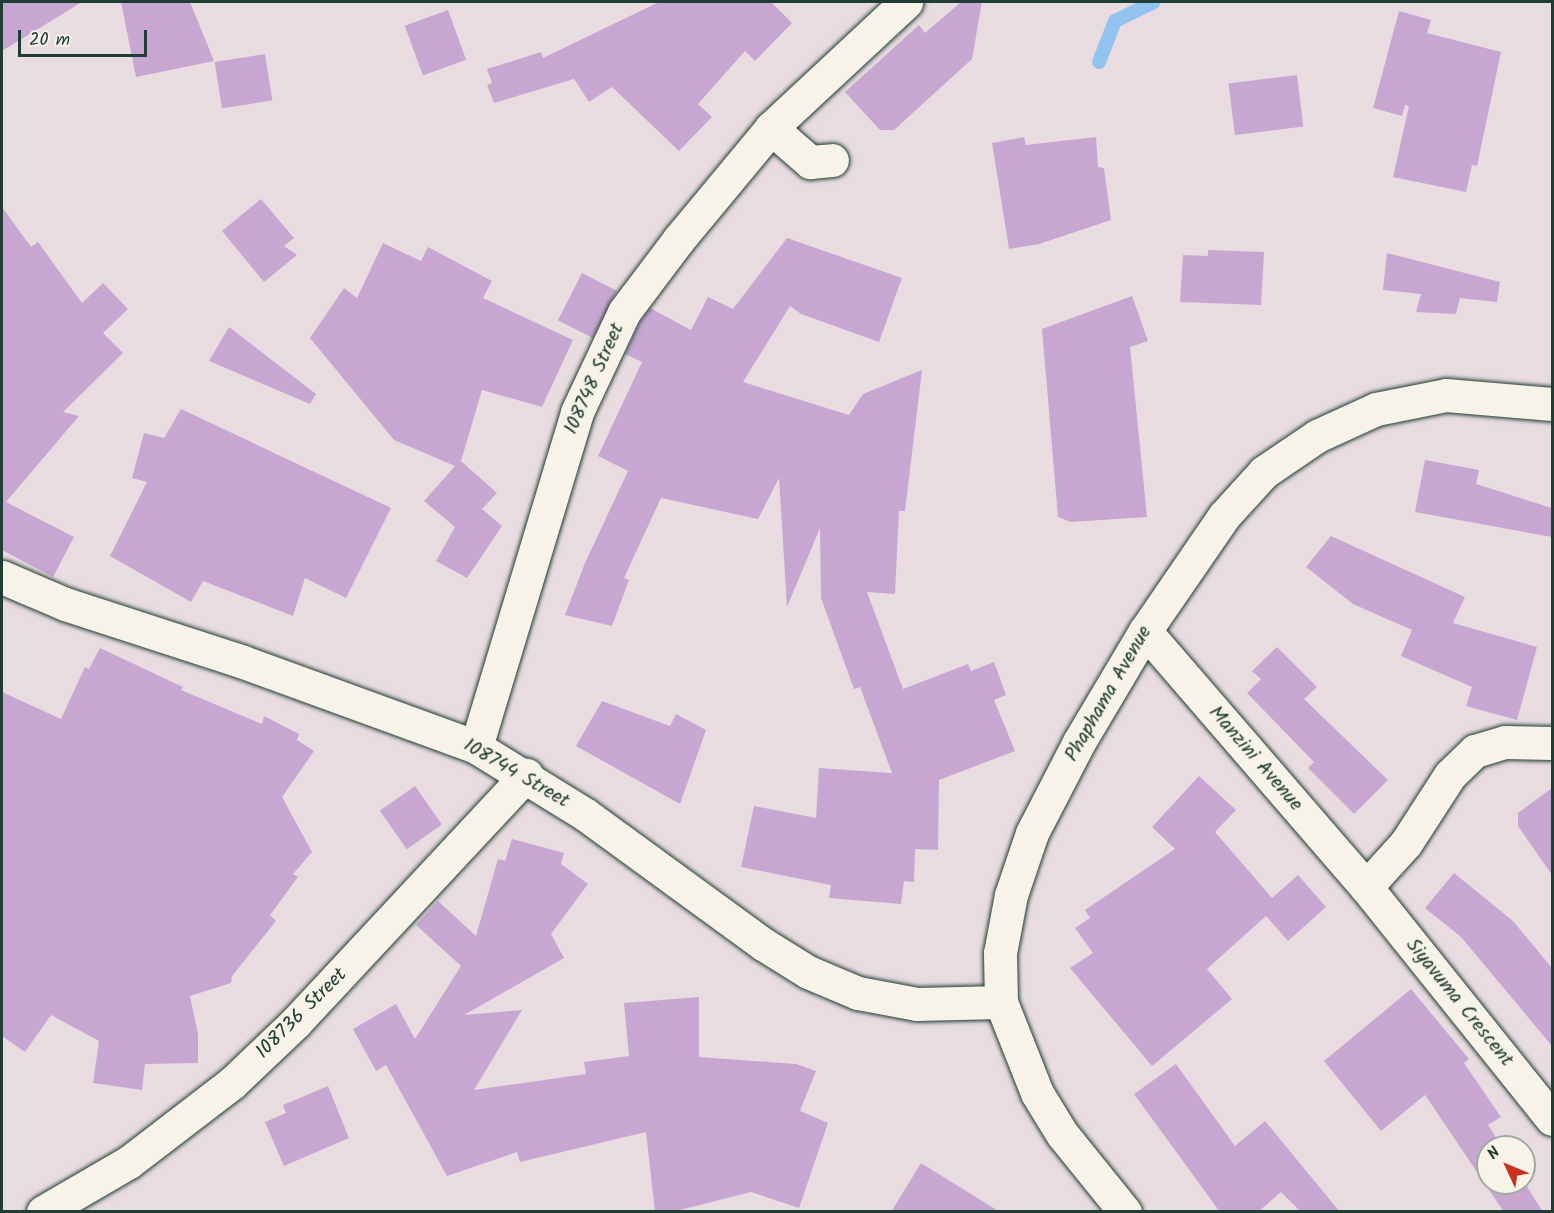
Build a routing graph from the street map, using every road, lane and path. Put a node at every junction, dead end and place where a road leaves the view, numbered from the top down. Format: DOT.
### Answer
graph roads {
  1 [pos="906,2"];
  2 [pos="771,128"];
  3 [pos="832,160"];
  4 [pos="1552,404"];
  5 [pos="2,578"];
  6 [pos="1145,631"];
  7 [pos="1552,743"];
  8 [pos="476,747"];
  9 [pos="526,775"];
  10 [pos="1366,886"];
  11 [pos="1001,1002"];
  12 [pos="1552,1119"];
  13 [pos="1116,1208"];
  14 [pos="43,1212"];
  1 -- 2 [label="street, 108748 Street"];
  2 -- 3 [label="street"];
  2 -- 8 [label="street, 108748 Street"];
  4 -- 6 [label="street, Phaphama Avenue"];
  5 -- 8 [label="street, 108744 Street"];
  6 -- 10 [label="street, Manzini Avenue"];
  6 -- 11 [label="street, Phaphama Avenue"];
  7 -- 10 [label="street"];
  8 -- 9 [label="street, 108744 Street"];
  9 -- 11 [label="street, 108744 Street"];
  9 -- 14 [label="street, 108736 Street"];
  10 -- 12 [label="street, Siyavuma Crescent"];
  11 -- 13 [label="street, Phaphama Avenue"];
}
